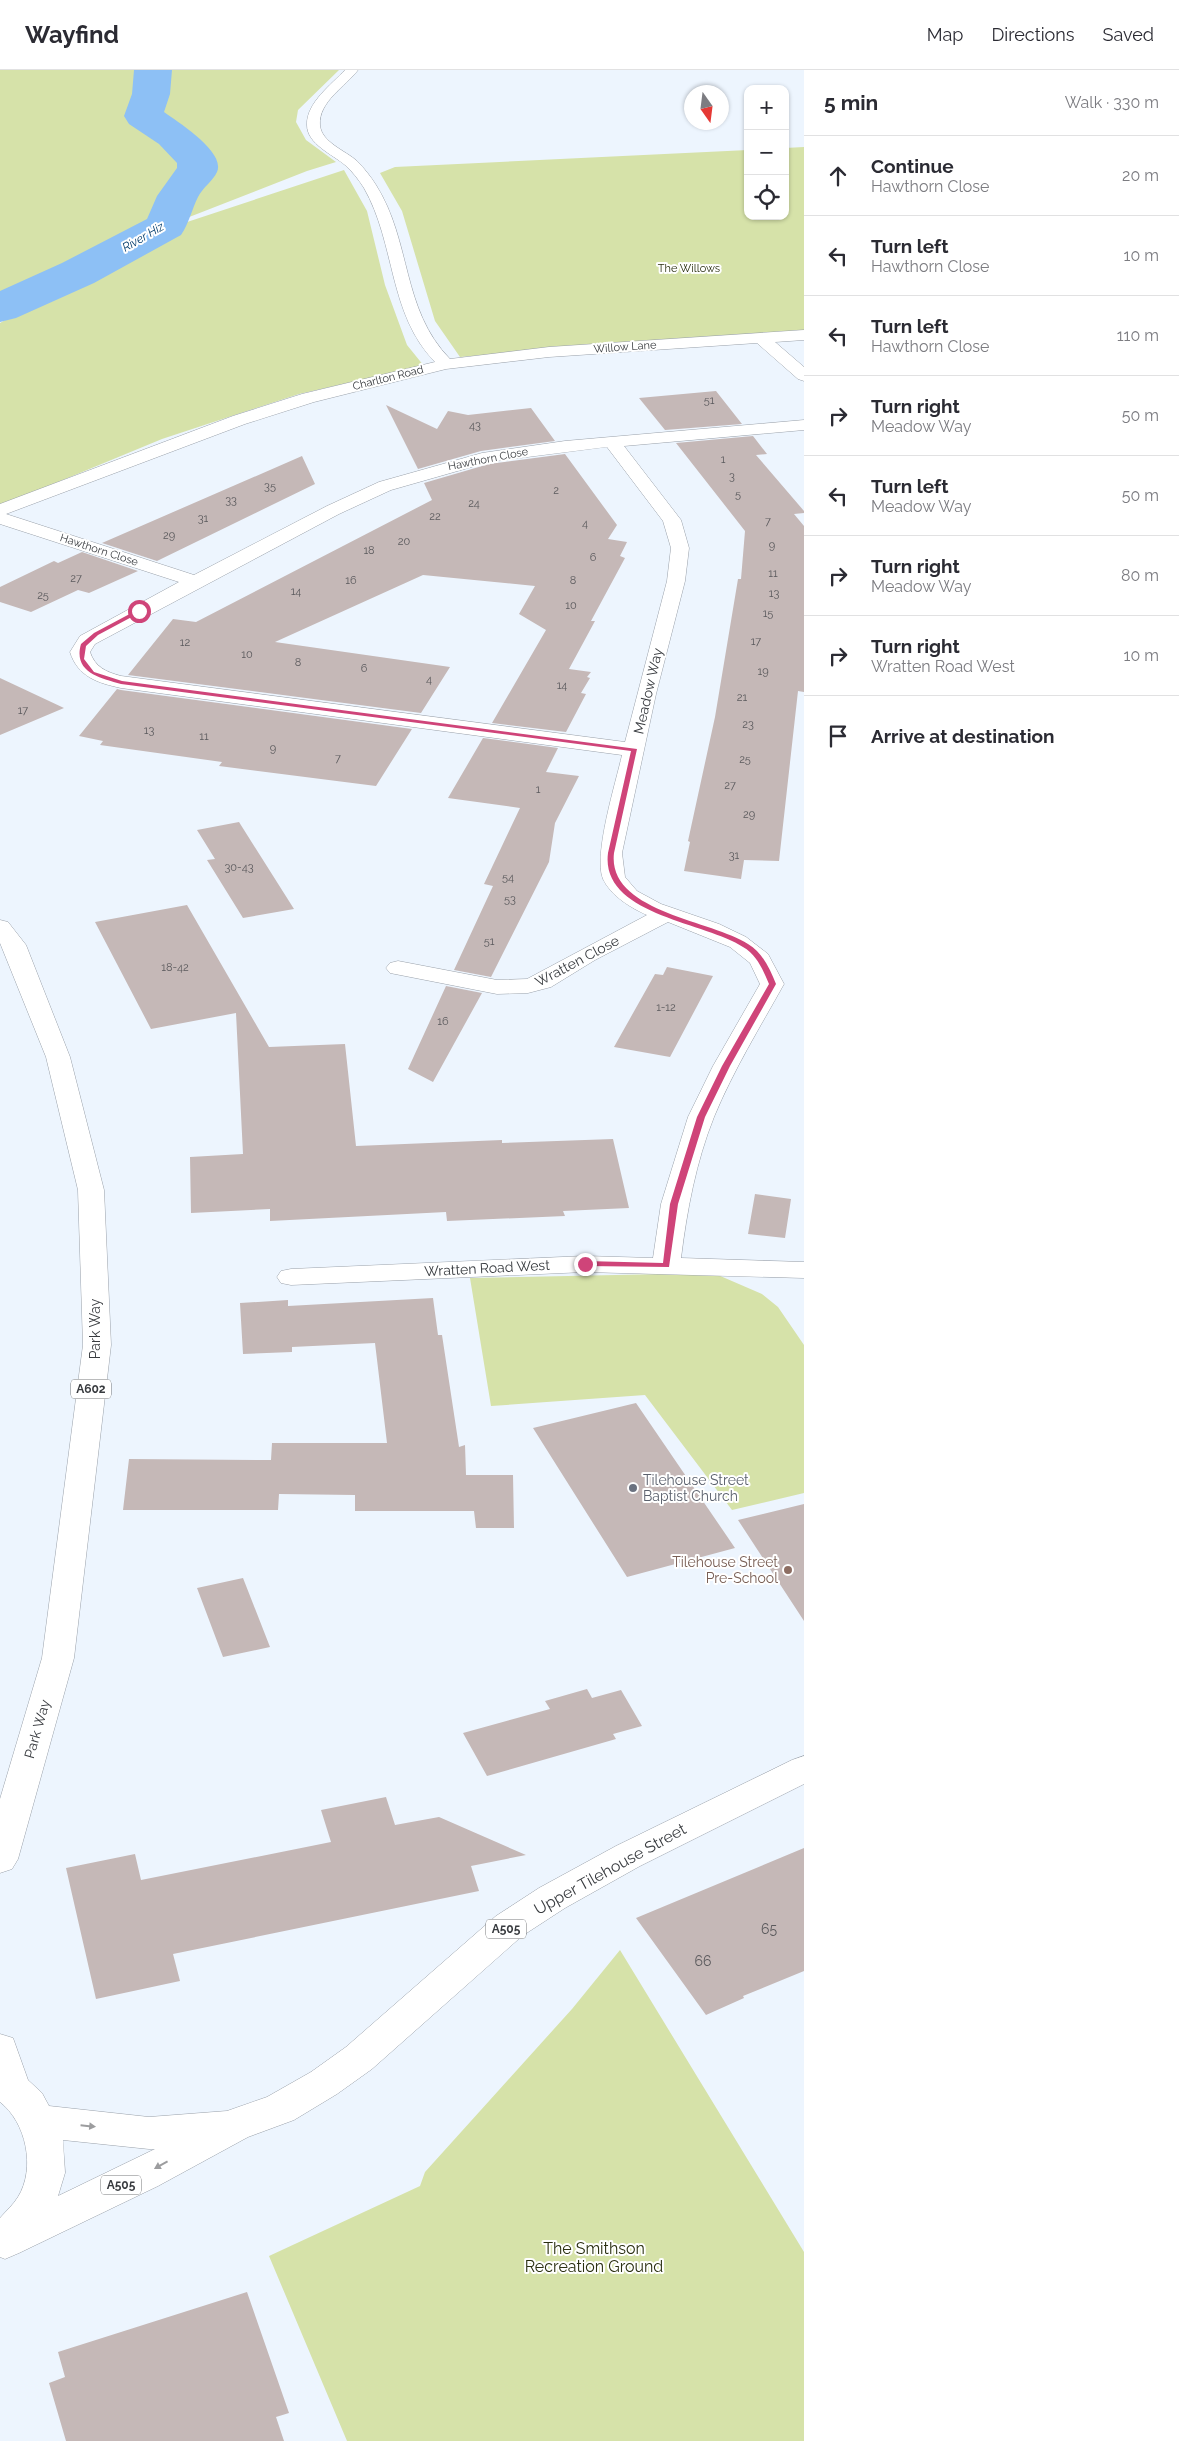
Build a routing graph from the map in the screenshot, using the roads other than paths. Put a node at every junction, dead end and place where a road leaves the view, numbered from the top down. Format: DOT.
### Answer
graph roads {
  1 [pos="352,70"];
  2 [pos="804,334"];
  3 [pos="760,337"];
  4 [pos="446,364"];
  5 [pos="804,376"];
  6 [pos="804,425"];
  7 [pos="612,442"];
  8 [pos="0,510"];
  9 [pos="0,518"];
  10 [pos="198,582"];
  11 [pos="635,750"];
  12 [pos="664,915"];
  13 [pos="0,927"];
  14 [pos="398,968"];
  15 [pos="666,1265"];
  16 [pos="804,1270"];
  17 [pos="291,1277"];
  18 [pos="804,1768"];
  19 [pos="0,1859"];
  20 [pos="0,2049"];
  21 [pos="5,2084"];
  22 [pos="40,2121"];
  23 [pos="234,2125"];
  24 [pos="3,2242"];
  1 -- 4 [label="street, Charlton Road"];
  2 -- 3 [label="street, Willow Lane"];
  3 -- 4 [label="street, Willow Lane"];
  3 -- 5 [label="street"];
  4 -- 8 [label="street, Charlton Road"];
  6 -- 7 [label="street, Hawthorn Close"];
  7 -- 10 [label="street, Hawthorn Close"];
  7 -- 11 [label="street, Meadow Way"];
  9 -- 10 [label="street, Hawthorn Close"];
  10 -- 11 [label="street, Hawthorn Close"];
  11 -- 12 [label="street, Meadow Way"];
  12 -- 14 [label="street, Wratten Close"];
  12 -- 15 [label="street, Meadow Way"];
  13 -- 19 [label="street, Park Way / A602"];
  15 -- 16 [label="street, Wratten Road West"];
  15 -- 17 [label="street, Wratten Road West"];
  18 -- 23 [label="street, Upper Tilehouse Street / A505"];
  20 -- 21 [label="street"];
  21 -- 22 [label="street"];
  22 -- 23 [label="street, Upper Tilehouse Street / A505, one-way"];
  22 -- 24 [label="street"];
  23 -- 24 [label="street, Upper Tilehouse Street / A505, one-way"];
}
